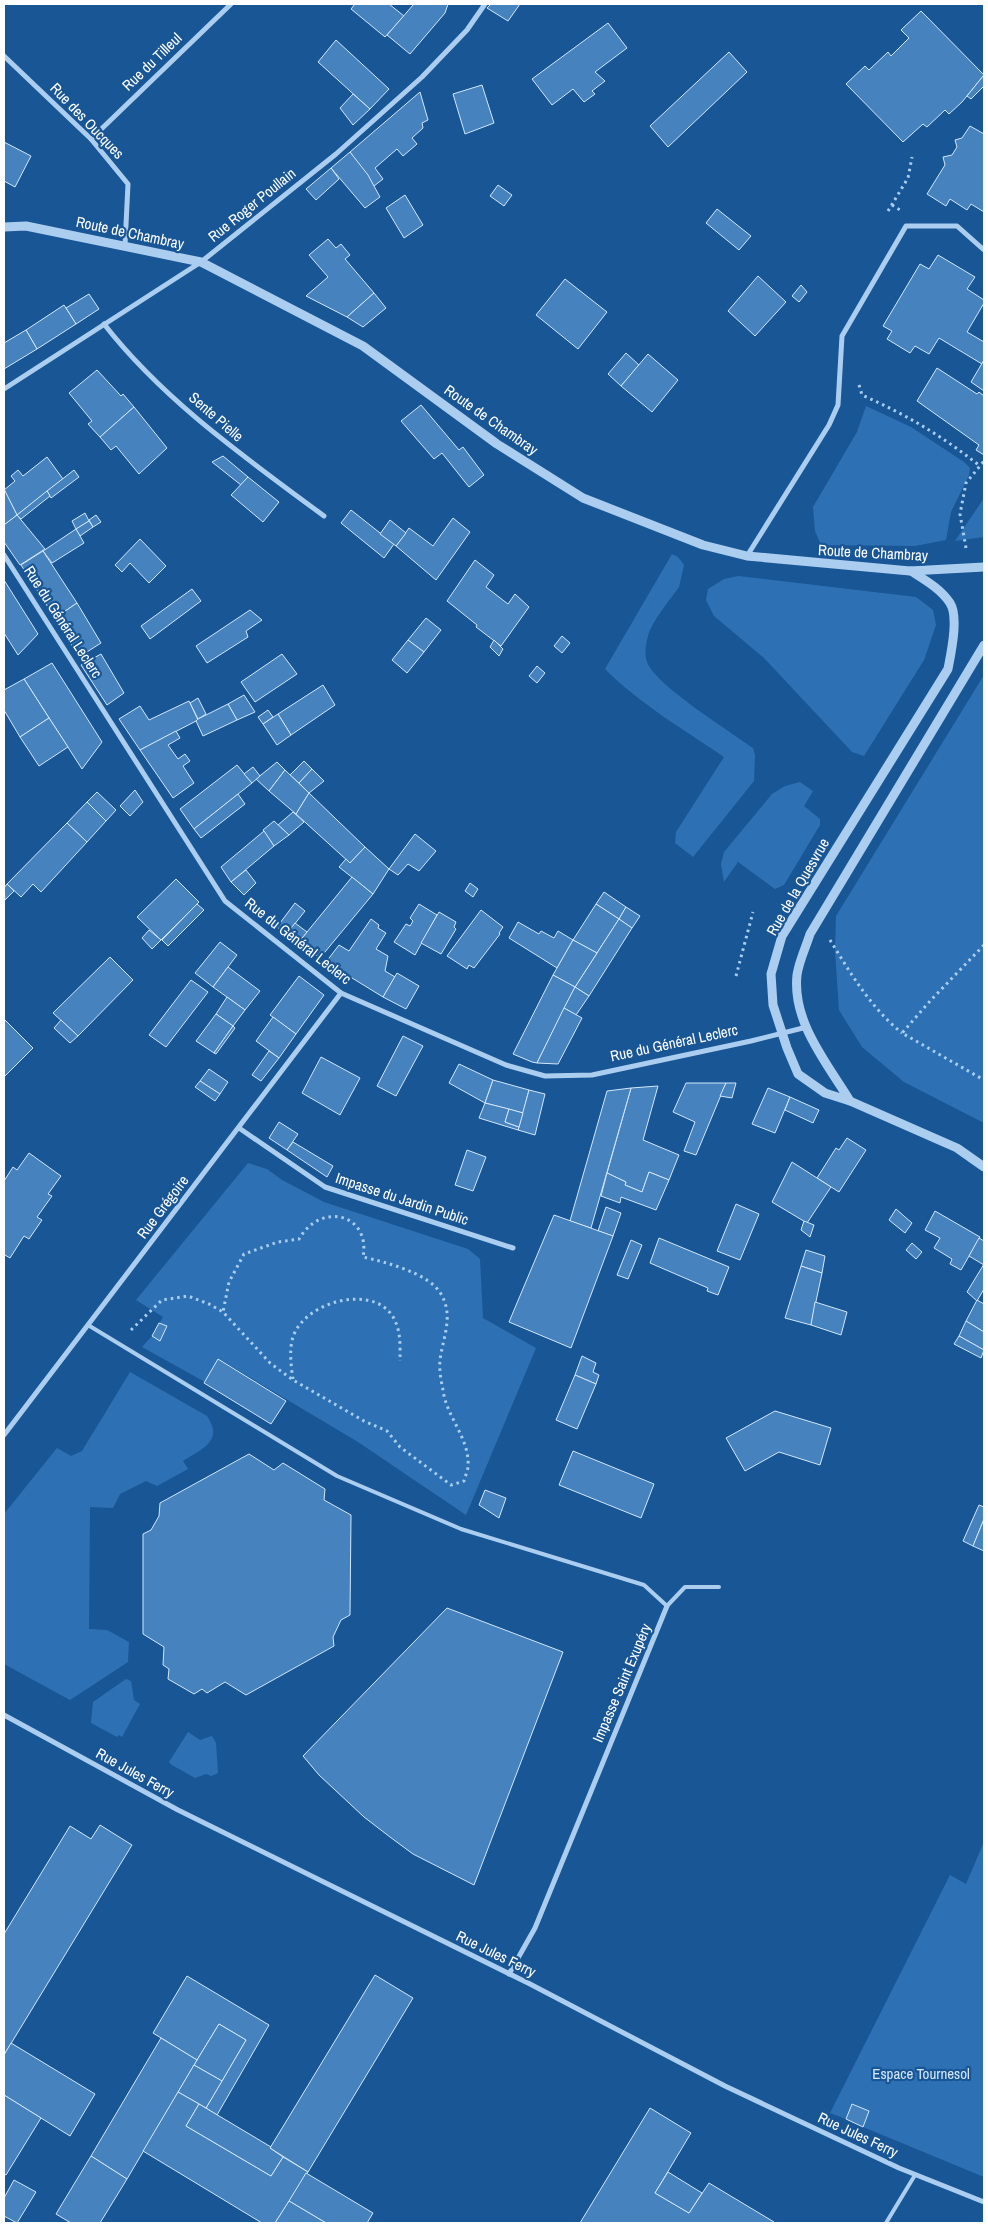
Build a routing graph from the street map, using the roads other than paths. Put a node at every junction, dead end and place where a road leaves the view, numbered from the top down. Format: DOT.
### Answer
graph roads {
  1 [pos="231,4"];
  2 [pos="485,4"];
  3 [pos="4,56"];
  4 [pos="91,139"];
  5 [pos="4,227"];
  6 [pos="126,245"];
  7 [pos="984,250"];
  8 [pos="201,262"];
  9 [pos="104,324"];
  10 [pos="4,389"];
  11 [pos="324,516"];
  12 [pos="4,555"];
  13 [pos="747,556"];
  14 [pos="984,569"];
  15 [pos="910,571"];
  16 [pos="984,645"];
  17 [pos="341,993"];
  18 [pos="807,1027"];
  19 [pos="782,1034"];
  20 [pos="850,1101"];
  21 [pos="239,1128"];
  22 [pos="984,1167"];
  23 [pos="513,1248"];
  24 [pos="88,1325"];
  25 [pos="4,1435"];
  26 [pos="719,1587"];
  27 [pos="668,1606"];
  28 [pos="4,1715"];
  29 [pos="509,1974"];
  30 [pos="915,2175"];
  31 [pos="984,2202"];
  32 [pos="886,2223"];
  1 -- 4 [label="street, Rue du Tilleul"];
  2 -- 8 [label="street, Rue Roger Poullain"];
  3 -- 4 [label="street, Rue des Oucques"];
  4 -- 6 [label="street, Rue des Oucques"];
  5 -- 6 [label="street, Route de Chambray"];
  6 -- 8 [label="street, Route de Chambray"];
  7 -- 13 [label="street"];
  8 -- 9 [label="street, Rue Roger Poullain"];
  8 -- 13 [label="street, Route de Chambray"];
  9 -- 10 [label="street, Rue Roger Poullain"];
  9 -- 11 [label="street, Sente Pielle"];
  12 -- 17 [label="street, Rue du Général Leclerc"];
  13 -- 15 [label="street, Route de Chambray"];
  14 -- 15 [label="street, Route de Chambray"];
  15 -- 19 [label="street, Rue de la Quesvrue"];
  16 -- 18 [label="street"];
  17 -- 19 [label="street, Rue du Général Leclerc"];
  17 -- 21 [label="street, Rue Grégoire"];
  18 -- 19 [label="street, Rue du Général Leclerc"];
  18 -- 20 [label="street"];
  19 -- 20 [label="street, Rue de la Quesvrue"];
  20 -- 22 [label="street"];
  21 -- 23 [label="street, Impasse du Jardin Public"];
  21 -- 24 [label="street, Rue Grégoire"];
  24 -- 25 [label="street, Rue Grégoire"];
  24 -- 27 [label="lane"];
  26 -- 27 [label="lane"];
  27 -- 29 [label="street, Impasse Saint Exupéry"];
  28 -- 29 [label="street, Rue Jules Ferry"];
  29 -- 30 [label="street, Rue Jules Ferry"];
  30 -- 31 [label="street, Rue Jules Ferry"];
  30 -- 32 [label="lane"];
}
